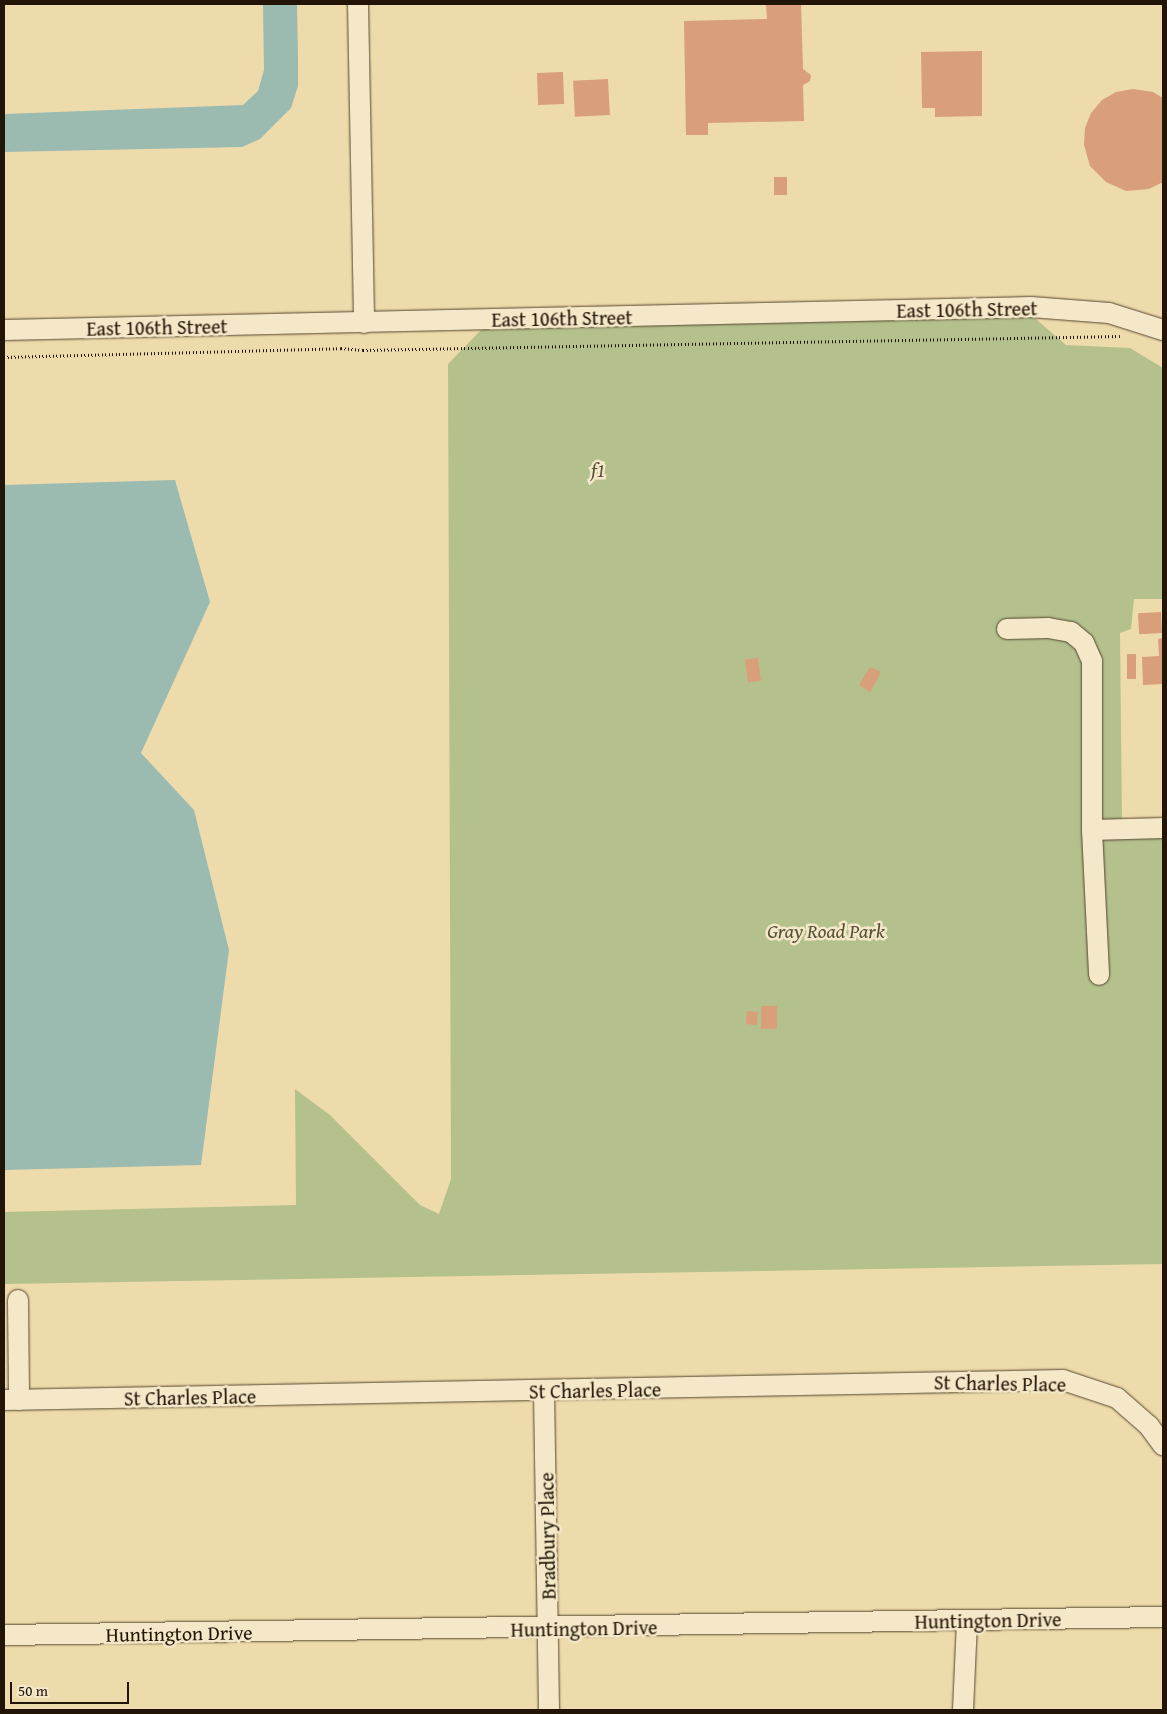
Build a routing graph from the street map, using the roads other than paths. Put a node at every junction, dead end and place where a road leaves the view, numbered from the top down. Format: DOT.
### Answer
graph roads {
  1 [pos="358,4"];
  2 [pos="1120,315"];
  3 [pos="1163,317"];
  4 [pos="364,323"];
  5 [pos="4,330"];
  6 [pos="1163,330"];
  7 [pos="1008,628"];
  8 [pos="1163,828"];
  9 [pos="1092,830"];
  10 [pos="1099,975"];
  11 [pos="18,1300"];
  12 [pos="544,1391"];
  13 [pos="11,1400"];
  14 [pos="1163,1445"];
  15 [pos="1163,1617"];
  16 [pos="966,1620"];
  17 [pos="548,1629"];
  18 [pos="4,1635"];
  19 [pos="549,1710"];
  20 [pos="963,1710"];
  1 -- 4 [label="street"];
  2 -- 3 [label="street, East 106th Street"];
  2 -- 4 [label="street, East 106th Street"];
  2 -- 6 [label="street, East 106th Street"];
  4 -- 5 [label="street, East 106th Street"];
  7 -- 9 [label="street"];
  8 -- 9 [label="street"];
  9 -- 10 [label="street"];
  11 -- 13 [label="street"];
  12 -- 13 [label="street, St Charles Place"];
  12 -- 14 [label="street, St Charles Place"];
  12 -- 17 [label="street, Bradbury Place"];
  15 -- 16 [label="street, Huntington Drive"];
  16 -- 17 [label="street, Huntington Drive"];
  16 -- 20 [label="street"];
  17 -- 18 [label="street, Huntington Drive"];
  17 -- 19 [label="street, Bradbury Place"];
}
